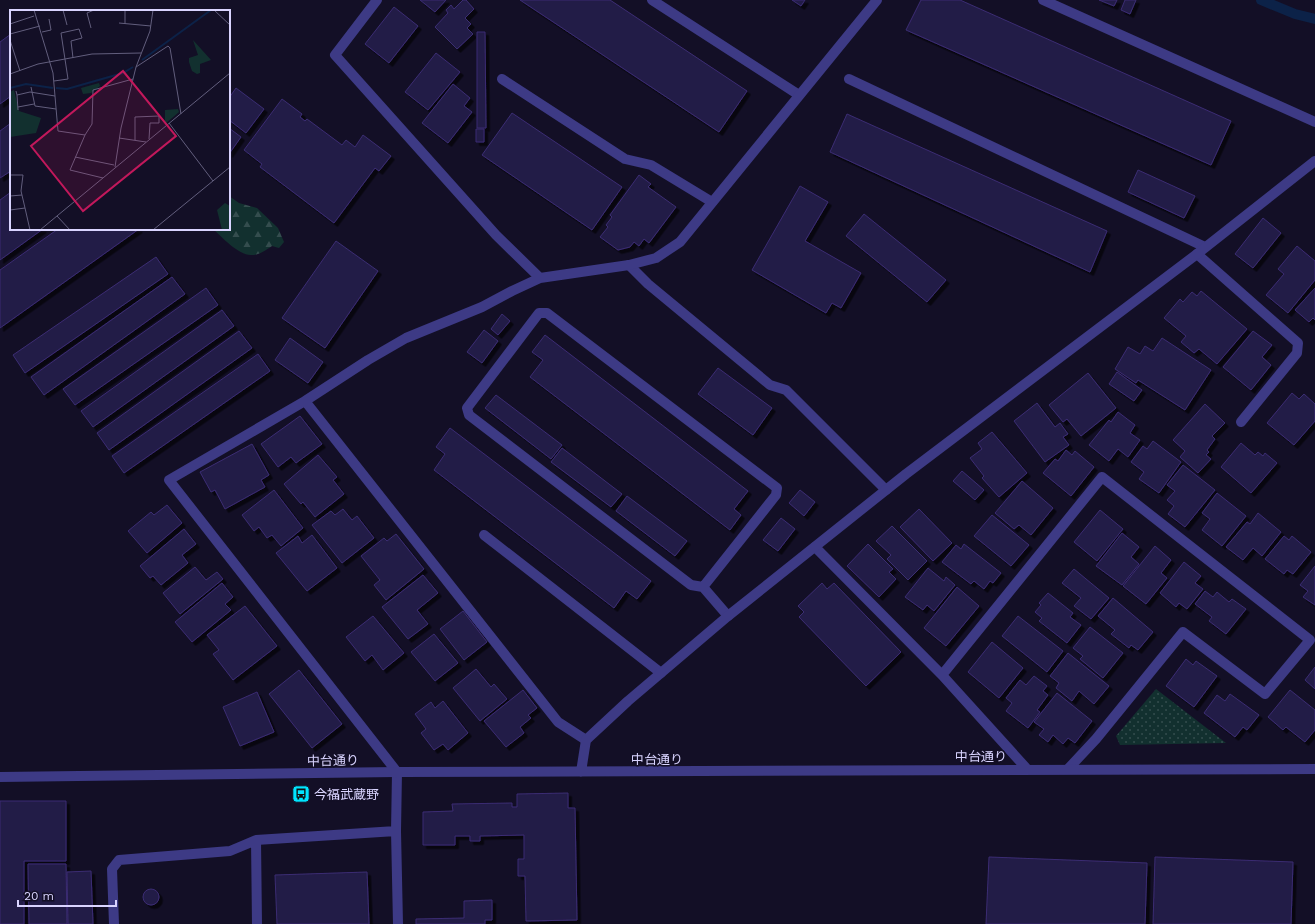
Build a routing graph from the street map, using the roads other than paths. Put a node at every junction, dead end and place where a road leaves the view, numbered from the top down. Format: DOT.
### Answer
graph roads {
  1 [pos="377,0"];
  2 [pos="652,0"];
  3 [pos="877,0"];
  4 [pos="1043,0"];
  5 [pos="502,79"];
  6 [pos="849,79"];
  7 [pos="799,95"];
  8 [pos="1315,122"];
  9 [pos="1315,161"];
  10 [pos="712,202"];
  11 [pos="1201,250"];
  12 [pos="630,265"];
  13 [pos="540,278"];
  14 [pos="304,401"];
  15 [pos="1241,422"];
  16 [pos="886,490"];
  17 [pos="484,535"];
  18 [pos="815,547"];
  19 [pos="703,587"];
  20 [pos="728,616"];
  21 [pos="661,673"];
  22 [pos="942,675"];
  23 [pos="586,740"];
  24 [pos="1027,769"];
  25 [pos="1068,769"];
  26 [pos="1315,769"];
  27 [pos="397,772"];
  28 [pos="581,772"];
  29 [pos="0,777"];
  30 [pos="396,831"];
  31 [pos="256,840"];
  32 [pos="114,924"];
  33 [pos="257,924"];
  34 [pos="398,924"];
  1 -- 13 [label="street"];
  2 -- 7 [label="street"];
  3 -- 7 [label="street"];
  4 -- 8 [label="street"];
  5 -- 10 [label="street"];
  6 -- 11 [label="street"];
  7 -- 10 [label="street"];
  9 -- 11 [label="street"];
  10 -- 12 [label="street"];
  11 -- 15 [label="street"];
  11 -- 16 [label="street"];
  12 -- 13 [label="street"];
  12 -- 16 [label="street"];
  13 -- 14 [label="street"];
  14 -- 23 [label="street"];
  14 -- 27 [label="street"];
  16 -- 18 [label="street"];
  17 -- 21 [label="street"];
  18 -- 20 [label="street"];
  18 -- 22 [label="street"];
  19 -- 19 [label="street"];
  19 -- 20 [label="street"];
  20 -- 21 [label="street"];
  21 -- 23 [label="street"];
  22 -- 24 [label="street"];
  22 -- 25 [label="street"];
  23 -- 28 [label="street"];
  24 -- 25 [label="street, 中台通り"];
  24 -- 28 [label="street, 中台通り"];
  25 -- 26 [label="street, 中台通り"];
  27 -- 28 [label="street, 中台通り"];
  27 -- 29 [label="street, 中台通り"];
  27 -- 30 [label="street"];
  30 -- 31 [label="street"];
  30 -- 34 [label="street"];
  31 -- 32 [label="street"];
  31 -- 33 [label="street"];
}
